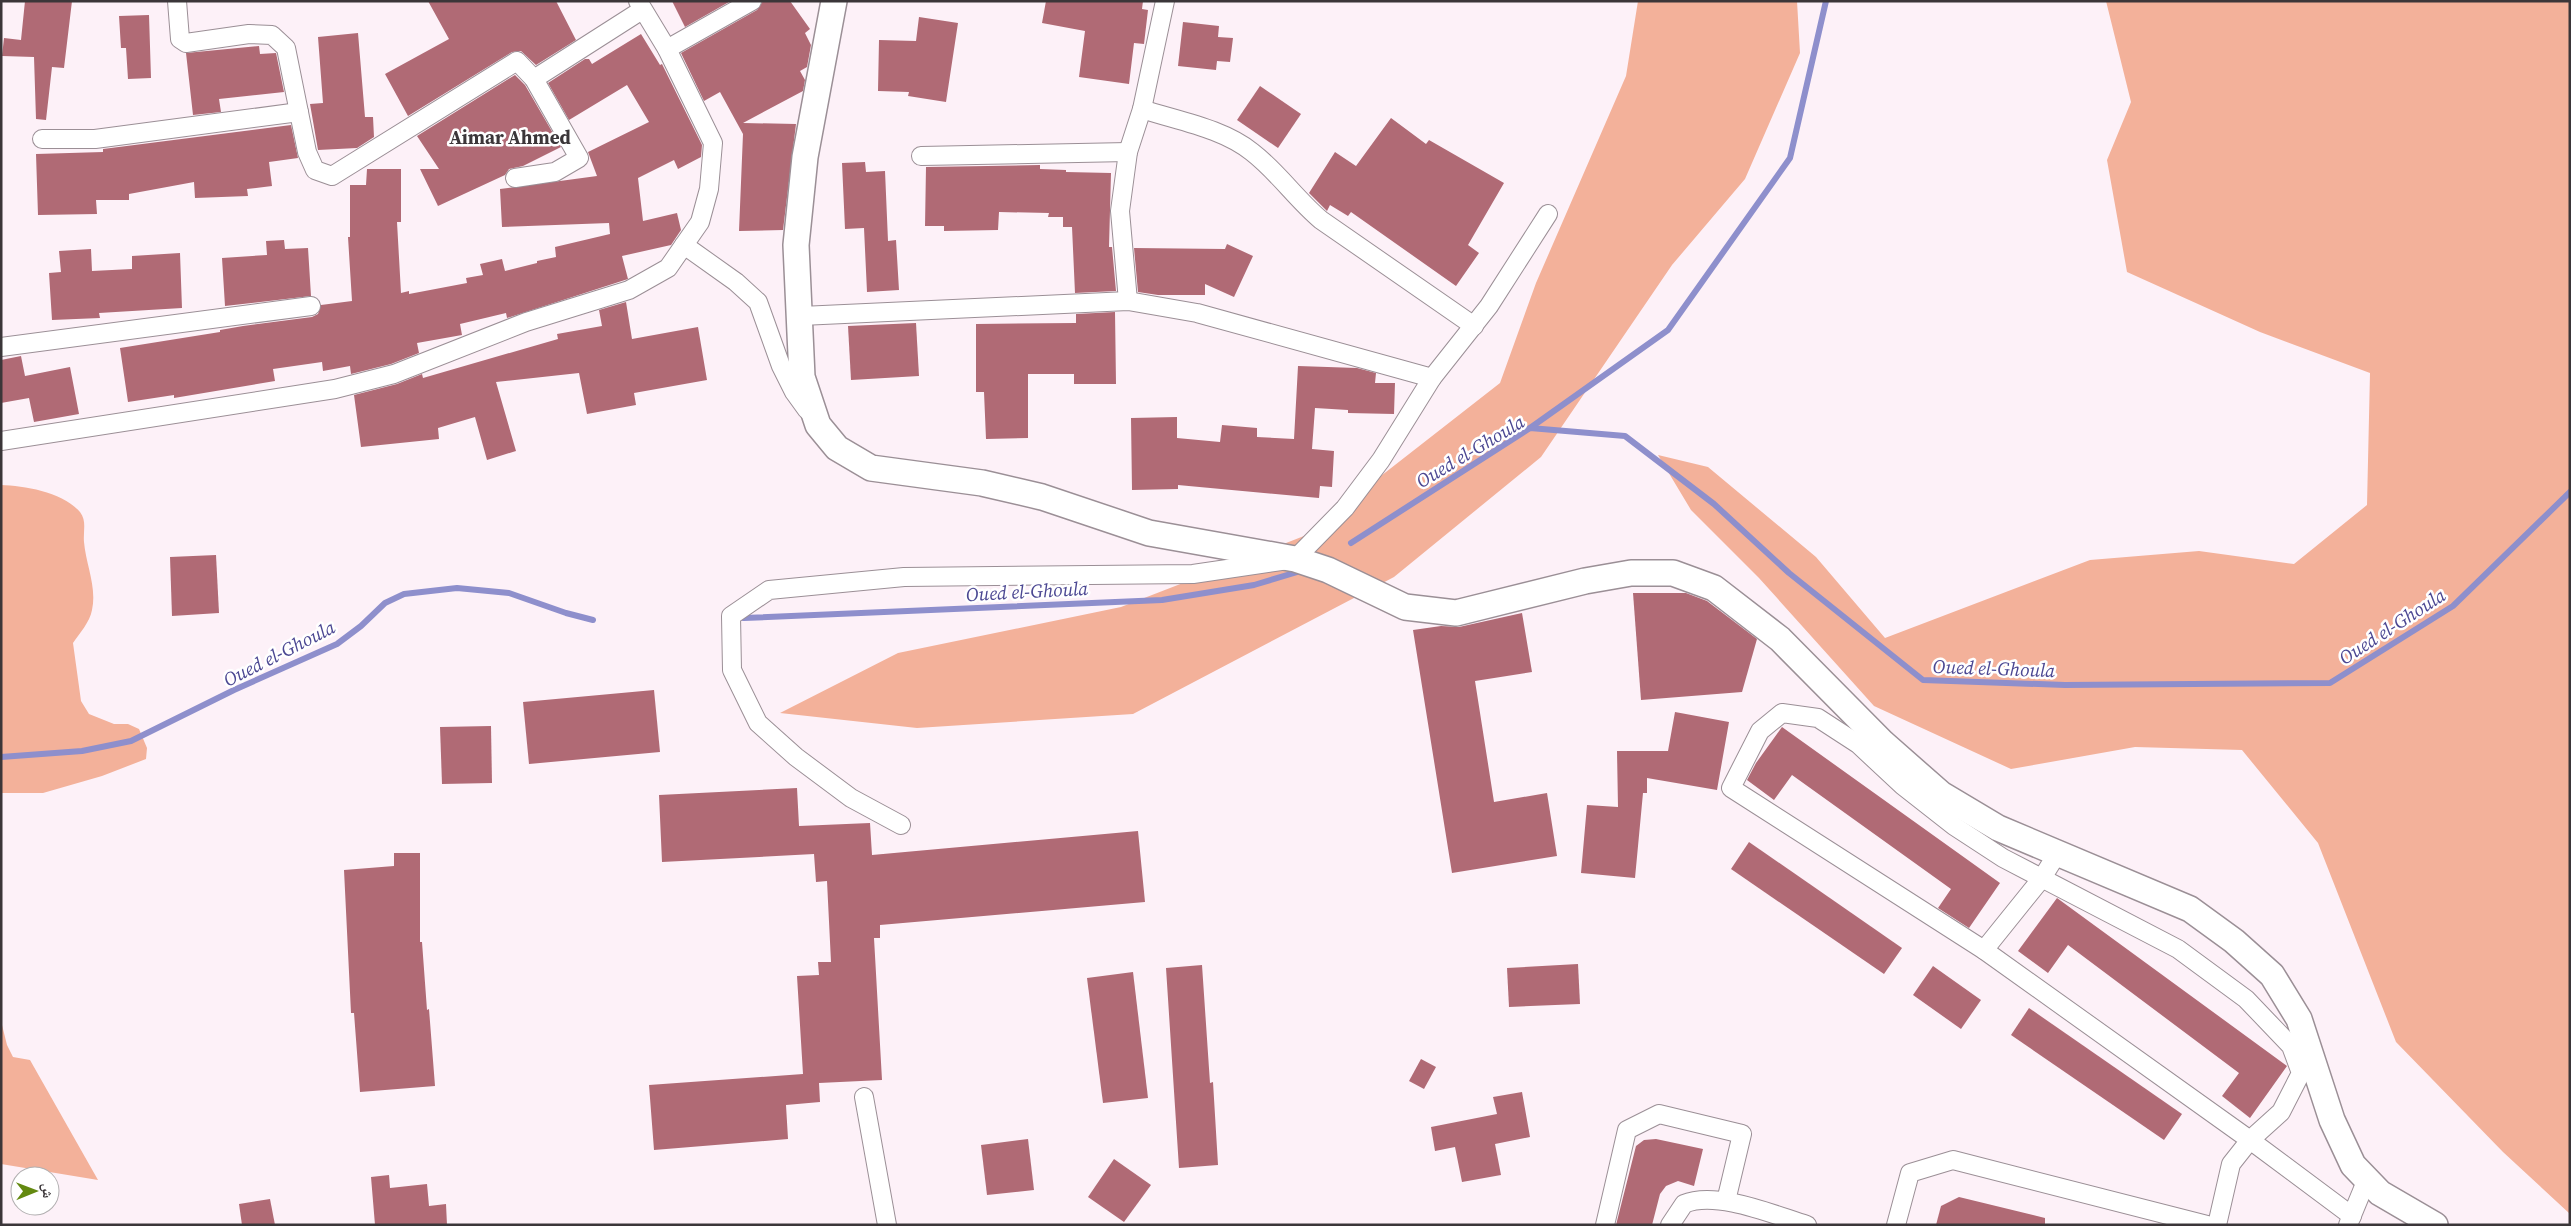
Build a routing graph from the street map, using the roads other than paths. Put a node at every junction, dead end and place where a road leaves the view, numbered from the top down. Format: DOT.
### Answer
graph roads {
  1 [pos="177,1"];
  2 [pos="752,1"];
  3 [pos="834,1"];
  4 [pos="1165,1"];
  5 [pos="640,6"];
  6 [pos="667,49"];
  7 [pos="534,80"];
  8 [pos="1142,109"];
  9 [pos="299,112"];
  10 [pos="42,139"];
  11 [pos="1128,152"];
  12 [pos="921,156"];
  13 [pos="514,178"];
  14 [pos="1548,214"];
  15 [pos="684,245"];
  16 [pos="1128,301"];
  17 [pos="311,306"];
  18 [pos="801,316"];
  19 [pos="1474,326"];
  20 [pos="1,347"];
  21 [pos="1432,378"];
  22 [pos="818,425"];
  23 [pos="1,441"];
  24 [pos="1295,559"];
  25 [pos="901,825"];
  26 [pos="2058,854"];
  27 [pos="2042,878"];
  28 [pos="1984,950"];
  29 [pos="864,1097"];
  30 [pos="2250,1140"];
  31 [pos="2367,1179"];
  32 [pos="1726,1201"];
  33 [pos="2350,1221"];
  34 [pos="887,1225"];
  35 [pos="1605,1225"];
  36 [pos="1670,1225"];
  37 [pos="1807,1225"];
  38 [pos="1896,1225"];
  39 [pos="2207,1225"];
  40 [pos="2217,1225"];
  41 [pos="2435,1225"];
  1 -- 9 [label="street"];
  2 -- 6 [label="street"];
  3 -- 18 [label="main road"];
  4 -- 8 [label="street"];
  5 -- 6 [label="street"];
  5 -- 7 [label="street"];
  6 -- 15 [label="street"];
  7 -- 9 [label="street"];
  7 -- 13 [label="street"];
  8 -- 11 [label="street"];
  8 -- 19 [label="street"];
  9 -- 10 [label="street"];
  11 -- 12 [label="street"];
  11 -- 16 [label="street"];
  14 -- 19 [label="street"];
  15 -- 22 [label="street"];
  15 -- 23 [label="street"];
  16 -- 18 [label="street"];
  16 -- 21 [label="street"];
  17 -- 20 [label="street"];
  18 -- 22 [label="main road"];
  19 -- 21 [label="street"];
  21 -- 24 [label="street"];
  22 -- 24 [label="main road"];
  24 -- 25 [label="street"];
  24 -- 26 [label="main road"];
  26 -- 27 [label="street"];
  26 -- 31 [label="main road"];
  27 -- 28 [label="street"];
  27 -- 28 [label="street"];
  27 -- 30 [label="street"];
  28 -- 30 [label="street"];
  29 -- 34 [label="street"];
  30 -- 33 [label="street"];
  30 -- 40 [label="street"];
  31 -- 33 [label="street"];
  31 -- 41 [label="main road"];
  32 -- 35 [label="street"];
  32 -- 36 [label="street"];
  32 -- 37 [label="street"];
  38 -- 39 [label="street"];
}
